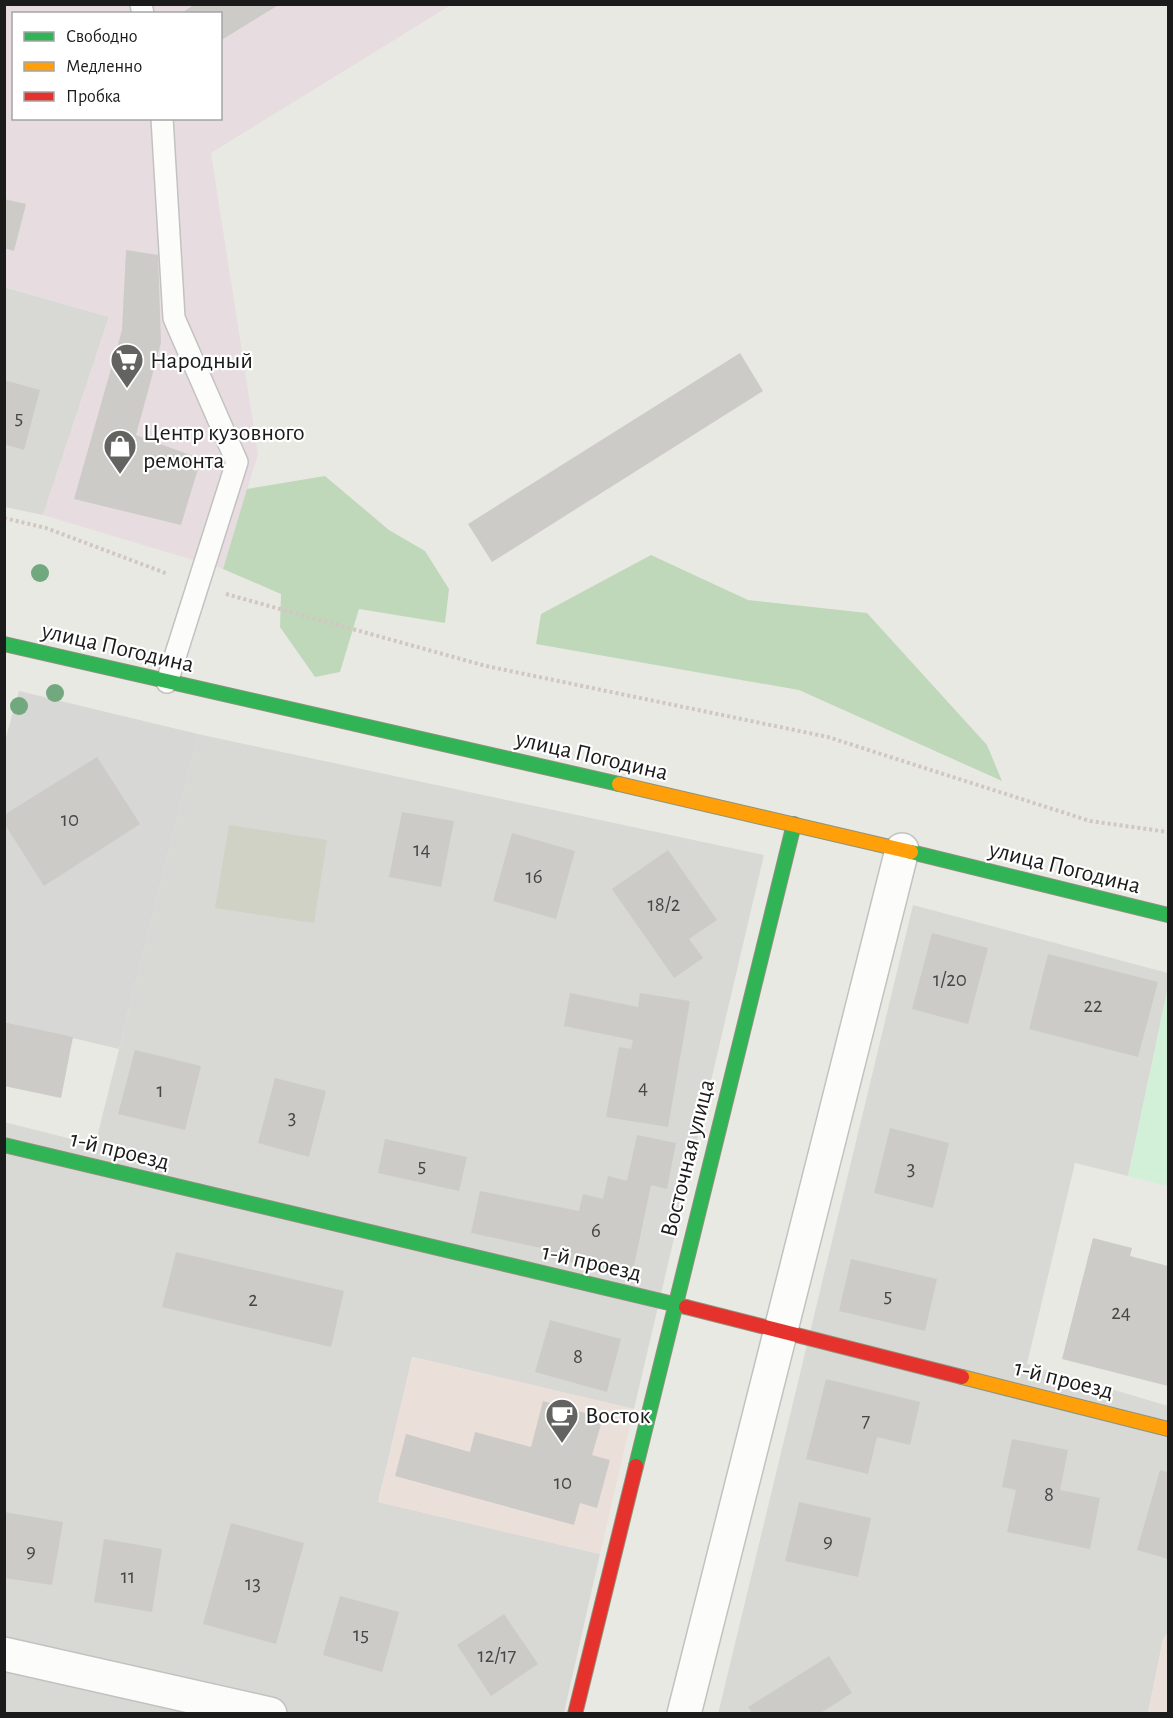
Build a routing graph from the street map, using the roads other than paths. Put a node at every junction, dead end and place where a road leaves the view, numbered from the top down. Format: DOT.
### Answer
graph roads {
  1 [pos="162,120"];
  2 [pos="4,644"];
  3 [pos="167,682"];
  4 [pos="794,824"];
  5 [pos="902,850"];
  6 [pos="1168,915"];
  7 [pos="4,1145"];
  8 [pos="673,1304"];
  9 [pos="781,1331"];
  10 [pos="1168,1429"];
  11 [pos="4,1654"];
  12 [pos="270,1713"];
  13 [pos="574,1713"];
  14 [pos="684,1713"];
  1 -- 3 [label="lane"];
  2 -- 3 [label="street, улица Погодина"];
  3 -- 4 [label="street, улица Погодина"];
  4 -- 5 [label="street, улица Погодина"];
  4 -- 8 [label="street, Восточная улица"];
  5 -- 6 [label="street, улица Погодина"];
  5 -- 9 [label="street"];
  7 -- 8 [label="street, 1-й проезд"];
  8 -- 9 [label="street, 1-й проезд"];
  8 -- 13 [label="street, Восточная улица"];
  9 -- 10 [label="street, 1-й проезд"];
  9 -- 14 [label="street"];
  11 -- 12 [label="street"];
}
